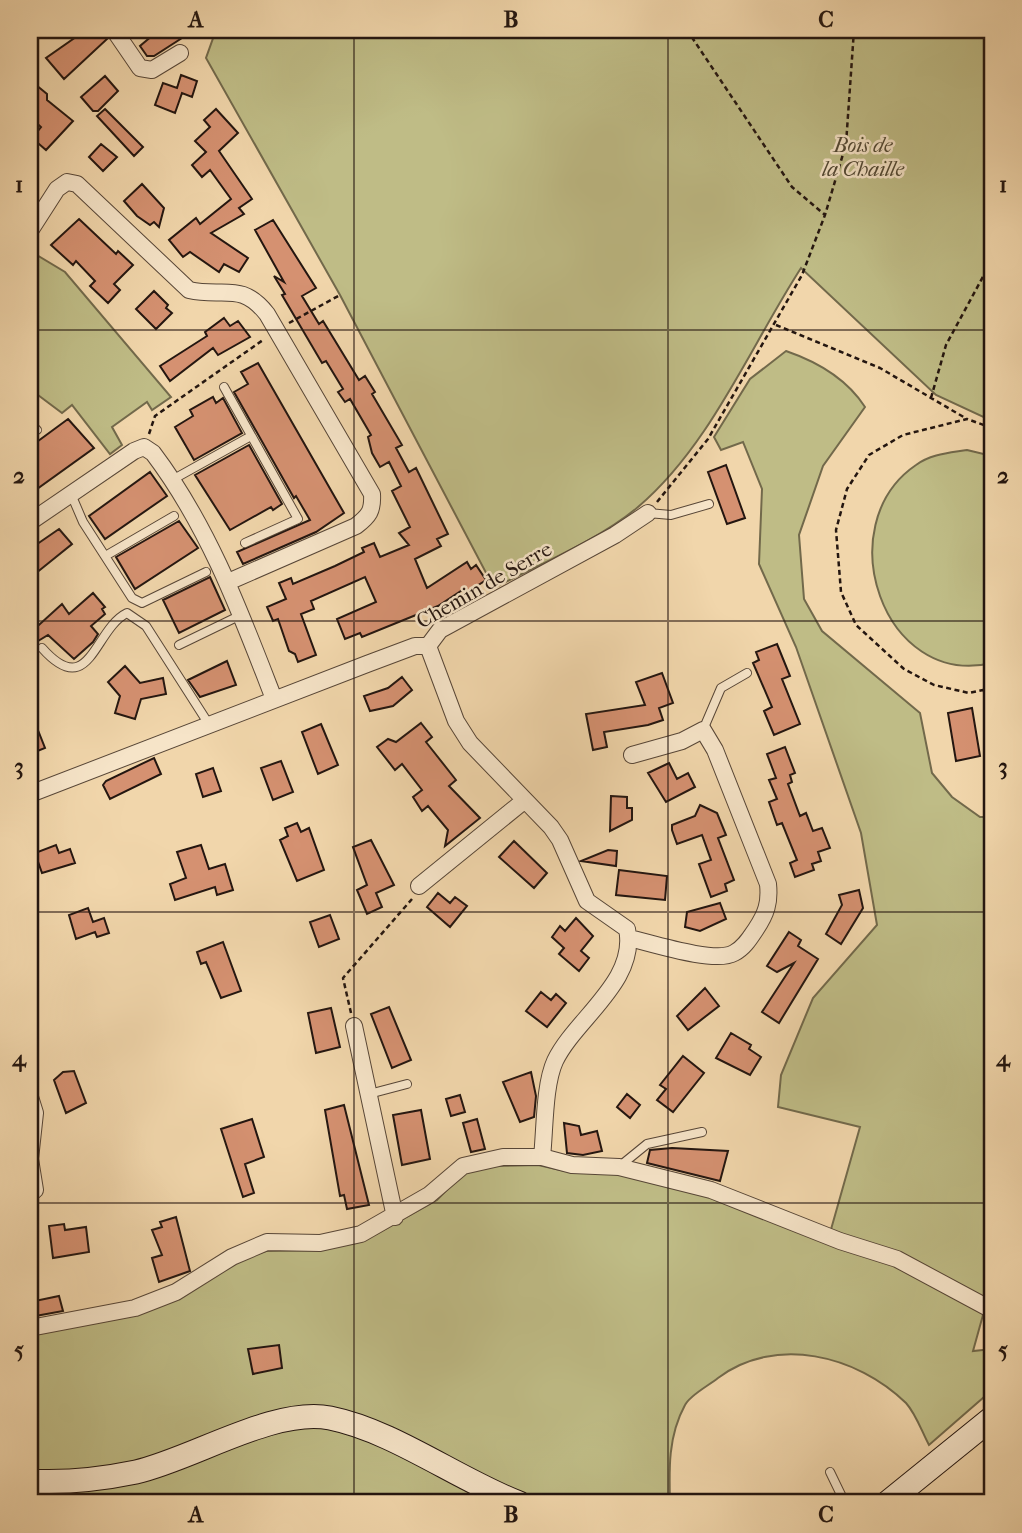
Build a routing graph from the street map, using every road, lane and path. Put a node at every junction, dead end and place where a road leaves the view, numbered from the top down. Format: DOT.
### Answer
graph roads {
  1 [pos="114,30"];
  2 [pos="687,30"];
  3 [pos="854,30"];
  4 [pos="180,53"];
  5 [pos="825,215"];
  6 [pos="30,231"];
  7 [pos="992,260"];
  8 [pos="340,295"];
  9 [pos="775,324"];
  10 [pos="276,330"];
  11 [pos="224,387"];
  12 [pos="931,398"];
  13 [pos="967,419"];
  14 [pos="992,428"];
  15 [pos="251,436"];
  16 [pos="144,447"];
  17 [pos="172,480"];
  18 [pos="71,494"];
  19 [pos="709,504"];
  20 [pos="648,513"];
  21 [pos="174,516"];
  22 [pos="30,522"];
  23 [pos="245,543"];
  24 [pos="107,555"];
  25 [pos="206,572"];
  26 [pos="228,582"];
  27 [pos="241,615"];
  28 [pos="179,645"];
  29 [pos="428,646"];
  30 [pos="42,648"];
  31 [pos="747,673"];
  32 [pos="992,688"];
  33 [pos="984,691"];
  34 [pos="274,699"];
  35 [pos="210,726"];
  36 [pos="703,730"];
  37 [pos="992,740"];
  38 [pos="632,755"];
  39 [pos="30,794"];
  40 [pos="525,800"];
  41 [pos="419,886"];
  42 [pos="628,938"];
  43 [pos="354,1026"];
  44 [pos="407,1084"];
  45 [pos="369,1094"];
  46 [pos="30,1097"];
  47 [pos="702,1132"];
  48 [pos="542,1157"];
  49 [pos="619,1167"];
  50 [pos="35,1190"];
  51 [pos="395,1217"];
  52 [pos="992,1310"];
  53 [pos="30,1328"];
  54 [pos="992,1419"];
  55 [pos="830,1472"];
  56 [pos="30,1481"];
  57 [pos="519,1503"];
  58 [pos="845,1503"];
  59 [pos="887,1503"];
  1 -- 4 [label="street"];
  2 -- 5 [label="path"];
  3 -- 5 [label="path"];
  5 -- 9 [label="path"];
  6 -- 10 [label="street"];
  7 -- 12 [label="path"];
  8 -- 10 [label="path"];
  9 -- 12 [label="path"];
  9 -- 20 [label="path"];
  10 -- 16 [label="path"];
  10 -- 26 [label="street"];
  11 -- 15 [label="lane"];
  12 -- 13 [label="path"];
  13 -- 14 [label="path"];
  13 -- 33 [label="path"];
  15 -- 17 [label="lane"];
  15 -- 23 [label="lane"];
  16 -- 17 [label="street"];
  16 -- 18 [label="street"];
  17 -- 26 [label="street"];
  18 -- 22 [label="street"];
  18 -- 24 [label="lane"];
  19 -- 20 [label="lane"];
  20 -- 29 [label="street, Chemin de Serre"];
  21 -- 24 [label="lane"];
  24 -- 25 [label="lane"];
  26 -- 27 [label="street"];
  27 -- 28 [label="lane"];
  27 -- 34 [label="street"];
  29 -- 34 [label="street, Chemin de Serre"];
  29 -- 40 [label="street"];
  30 -- 35 [label="lane"];
  31 -- 36 [label="lane"];
  32 -- 33 [label="path"];
  33 -- 37 [label="path"];
  34 -- 35 [label="street, Chemin de Serre"];
  35 -- 39 [label="street, Chemin de Serre"];
  36 -- 38 [label="street"];
  36 -- 42 [label="street"];
  40 -- 41 [label="street"];
  40 -- 42 [label="street"];
  41 -- 43 [label="path"];
  42 -- 48 [label="street"];
  43 -- 45 [label="street"];
  44 -- 45 [label="lane"];
  45 -- 51 [label="street"];
  46 -- 50 [label="street"];
  47 -- 49 [label="lane"];
  48 -- 49 [label="street"];
  48 -- 51 [label="street"];
  49 -- 52 [label="street"];
  51 -- 53 [label="street"];
  54 -- 59 [label="main road"];
  55 -- 58 [label="lane"];
  56 -- 57 [label="main road"];
}
